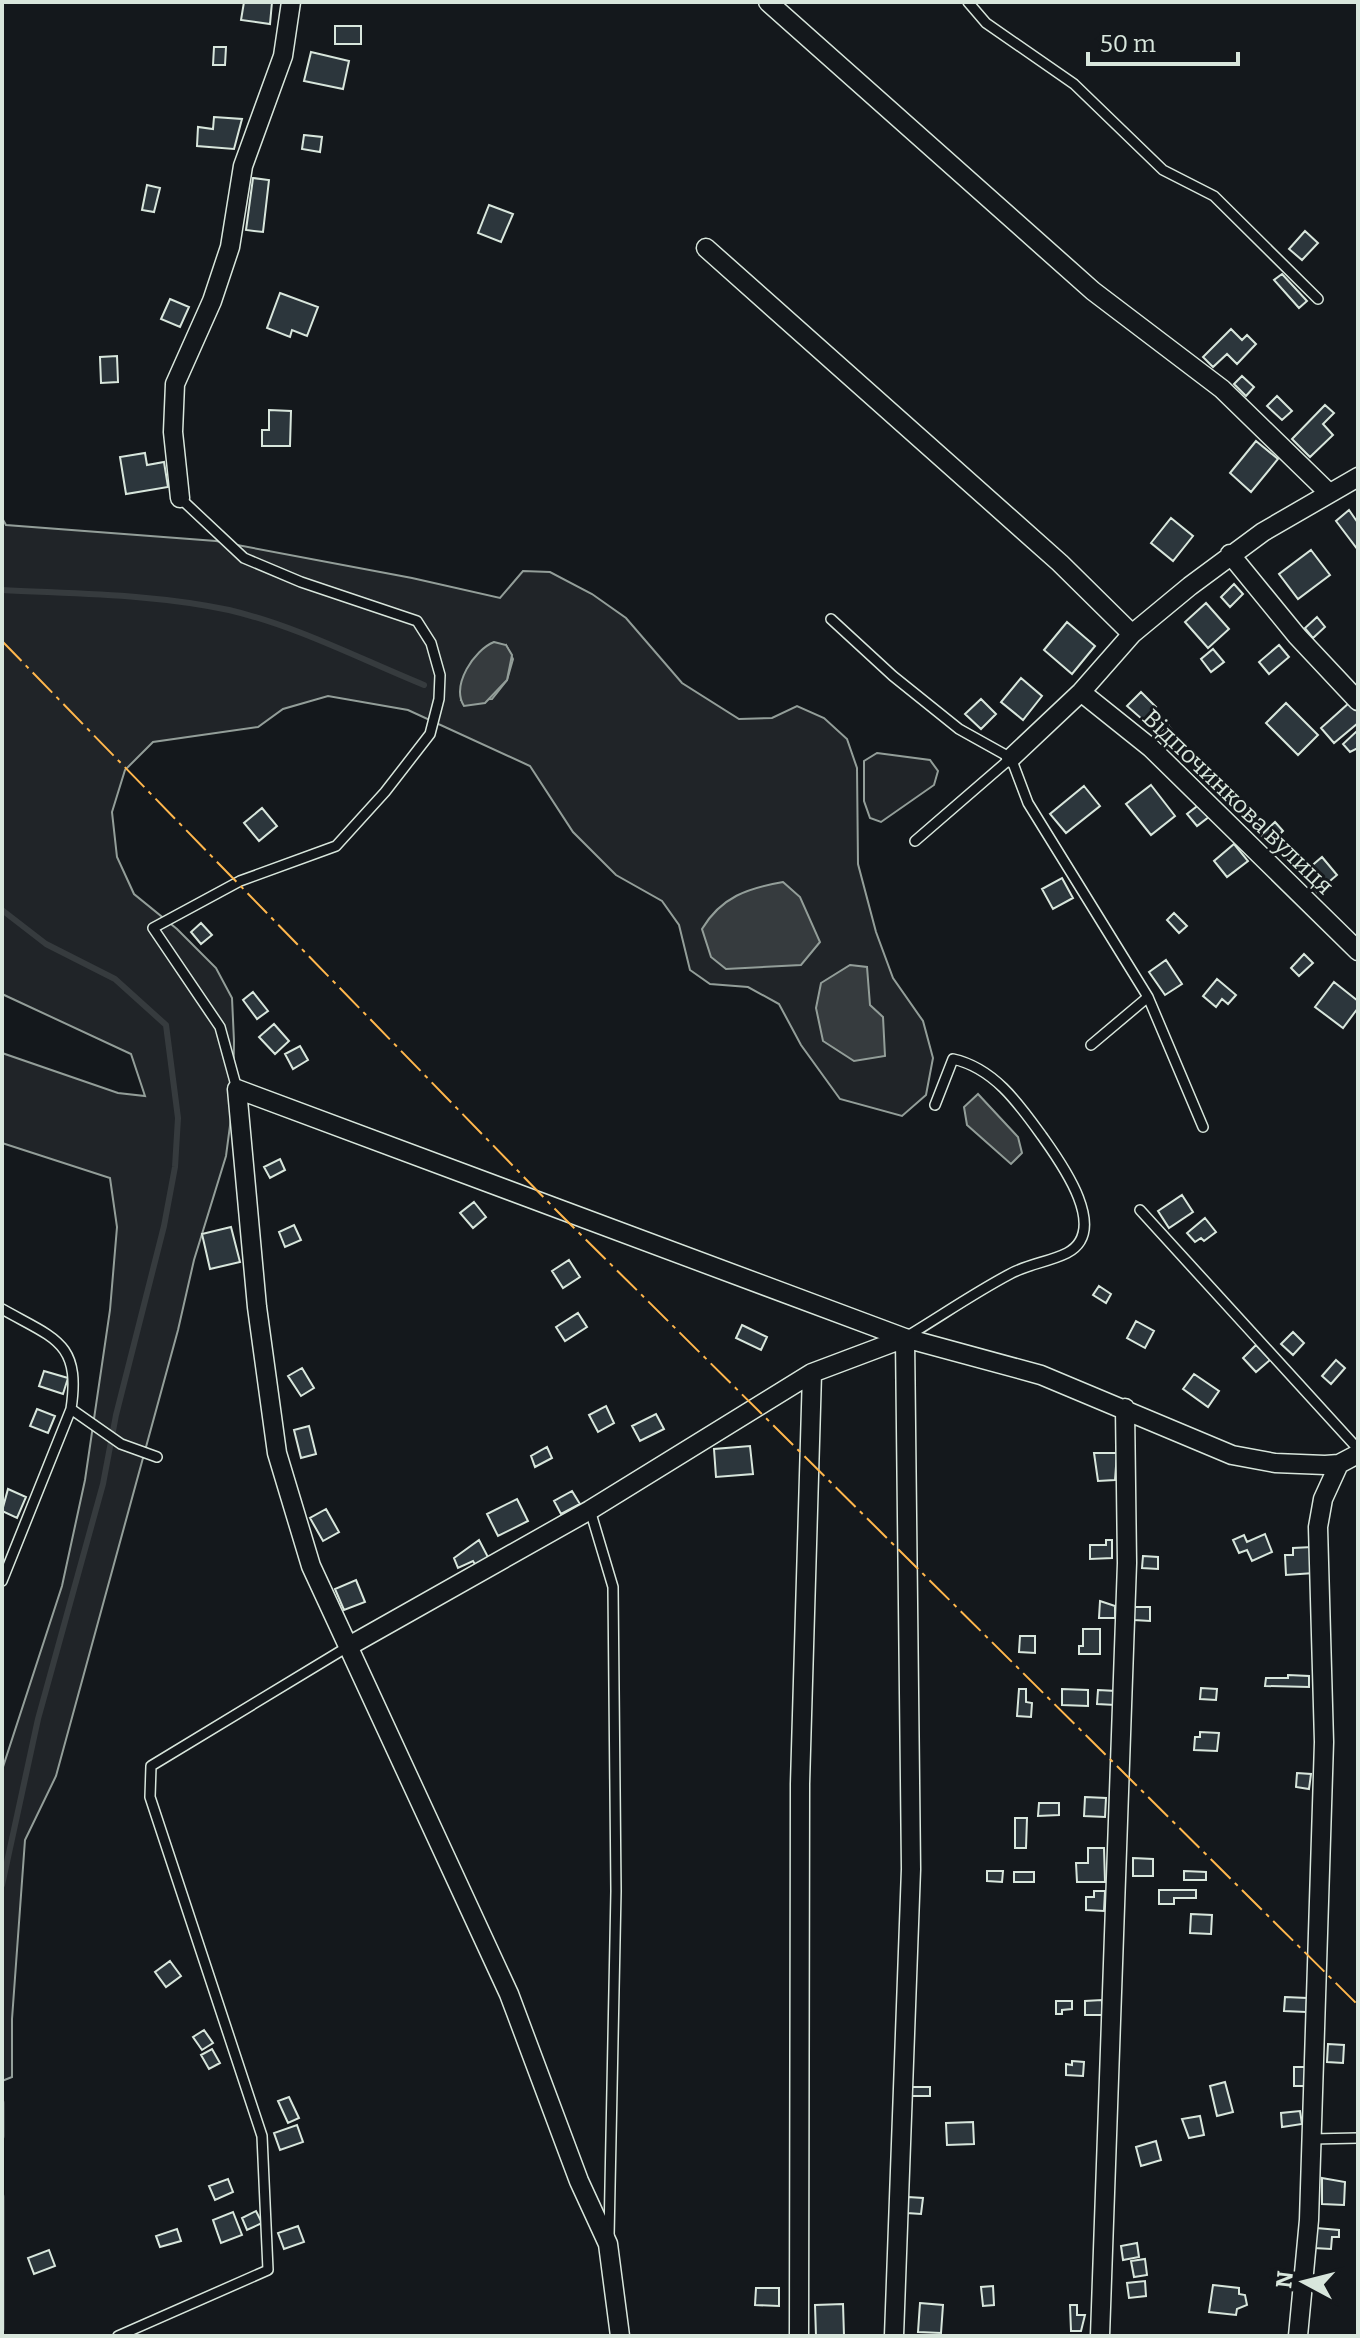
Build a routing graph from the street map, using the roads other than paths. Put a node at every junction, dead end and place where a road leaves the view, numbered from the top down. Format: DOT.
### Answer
graph roads {
  1 [pos="291,2"];
  2 [pos="768,2"];
  3 [pos="968,2"];
  4 [pos="706,248"];
  5 [pos="1318,299"];
  6 [pos="1358,477"];
  7 [pos="1329,493"];
  8 [pos="180,498"];
  9 [pos="1230,554"];
  10 [pos="831,619"];
  11 [pos="1132,634"];
  12 [pos="1081,692"];
  13 [pos="1358,701"];
  14 [pos="1011,758"];
  15 [pos="915,841"];
  16 [pos="1358,951"];
  17 [pos="1148,997"];
  18 [pos="1091,1045"];
  19 [pos="237,1089"];
  20 [pos="935,1105"];
  21 [pos="1203,1127"];
  22 [pos="1140,1210"];
  23 [pos="2,1309"];
  24 [pos="905,1338"];
  25 [pos="812,1373"];
  26 [pos="1125,1408"];
  27 [pos="71,1409"];
  28 [pos="1358,1452"];
  29 [pos="157,1457"];
  30 [pos="1339,1464"];
  31 [pos="590,1510"];
  32 [pos="2,1581"];
  33 [pos="349,1646"];
  34 [pos="1358,2138"];
  35 [pos="1312,2139"];
  36 [pos="608,2244"];
  37 [pos="118,2336"];
  38 [pos="620,2336"];
  39 [pos="799,2336"];
  40 [pos="894,2336"];
  41 [pos="1100,2336"];
  42 [pos="1298,2336"];
  1 -- 8 [label="street"];
  2 -- 7 [label="street"];
  3 -- 5 [label="lane"];
  4 -- 11 [label="street"];
  6 -- 7 [label="street"];
  7 -- 9 [label="street"];
  8 -- 19 [label="lane"];
  9 -- 11 [label="street"];
  9 -- 13 [label="street"];
  10 -- 14 [label="lane"];
  11 -- 12 [label="street"];
  12 -- 14 [label="street"];
  12 -- 16 [label="street, Відпочинкова вулиця"];
  14 -- 15 [label="lane"];
  14 -- 17 [label="lane"];
  17 -- 18 [label="lane"];
  17 -- 21 [label="lane"];
  19 -- 24 [label="street"];
  19 -- 33 [label="street"];
  20 -- 24 [label="lane"];
  22 -- 28 [label="lane"];
  23 -- 27 [label="lane"];
  24 -- 25 [label="street"];
  24 -- 26 [label="street"];
  24 -- 40 [label="street"];
  25 -- 31 [label="street"];
  25 -- 39 [label="street"];
  26 -- 30 [label="street"];
  26 -- 41 [label="street"];
  27 -- 29 [label="lane"];
  27 -- 32 [label="lane"];
  28 -- 30 [label="street"];
  30 -- 35 [label="street"];
  31 -- 33 [label="street"];
  31 -- 36 [label="lane"];
  33 -- 36 [label="street"];
  33 -- 37 [label="lane"];
  34 -- 35 [label="lane"];
  35 -- 42 [label="street"];
  36 -- 38 [label="street"];
}
